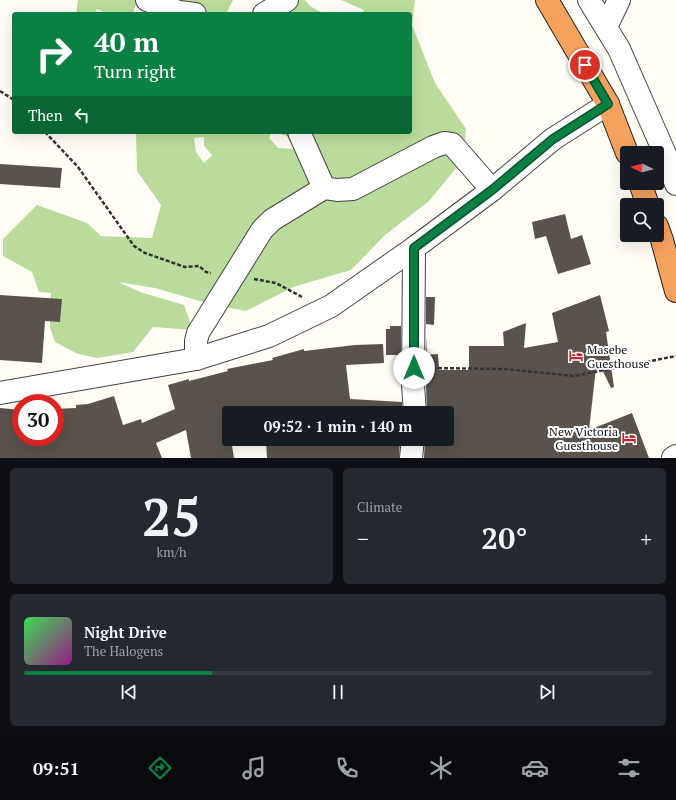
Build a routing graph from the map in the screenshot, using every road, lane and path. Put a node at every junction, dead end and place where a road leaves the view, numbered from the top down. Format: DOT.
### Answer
graph roads {
  1 [pos="147,0"];
  2 [pos="287,0"];
  3 [pos="547,0"];
  4 [pos="589,0"];
  5 [pos="620,0"];
  6 [pos="179,12"];
  7 [pos="267,12"];
  8 [pos="606,27"];
  9 [pos="0,91"];
  10 [pos="12,99"];
  11 [pos="608,104"];
  12 [pos="47,134"];
  13 [pos="300,134"];
  14 [pos="624,146"];
  15 [pos="676,184"];
  16 [pos="324,188"];
  17 [pos="492,190"];
  18 [pos="663,242"];
  19 [pos="414,248"];
  20 [pos="231,281"];
  21 [pos="676,291"];
  22 [pos="331,306"];
  23 [pos="676,356"];
  24 [pos="196,358"];
  25 [pos="414,368"];
  26 [pos="0,393"];
  27 [pos="415,406"];
  28 [pos="412,446"];
  29 [pos="676,456"];
  30 [pos="411,458"];
  31 [pos="673,458"];
  1 -- 6 [label="street"];
  2 -- 7 [label="street"];
  3 -- 11 [label="highway"];
  4 -- 8 [label="street"];
  5 -- 8 [label="street"];
  8 -- 15 [label="street"];
  9 -- 10 [label="path"];
  11 -- 14 [label="highway"];
  11 -- 17 [label="street"];
  12 -- 20 [label="path"];
  13 -- 16 [label="street"];
  16 -- 17 [label="street"];
  16 -- 20 [label="street"];
  17 -- 19 [label="street"];
  18 -- 21 [label="highway"];
  19 -- 22 [label="street"];
  19 -- 25 [label="street"];
  20 -- 22 [label="path"];
  20 -- 24 [label="street"];
  22 -- 24 [label="street"];
  23 -- 25 [label="path"];
  24 -- 26 [label="street"];
  25 -- 27 [label="street"];
  28 -- 30 [label="street"];
  29 -- 31 [label="street"];
}
